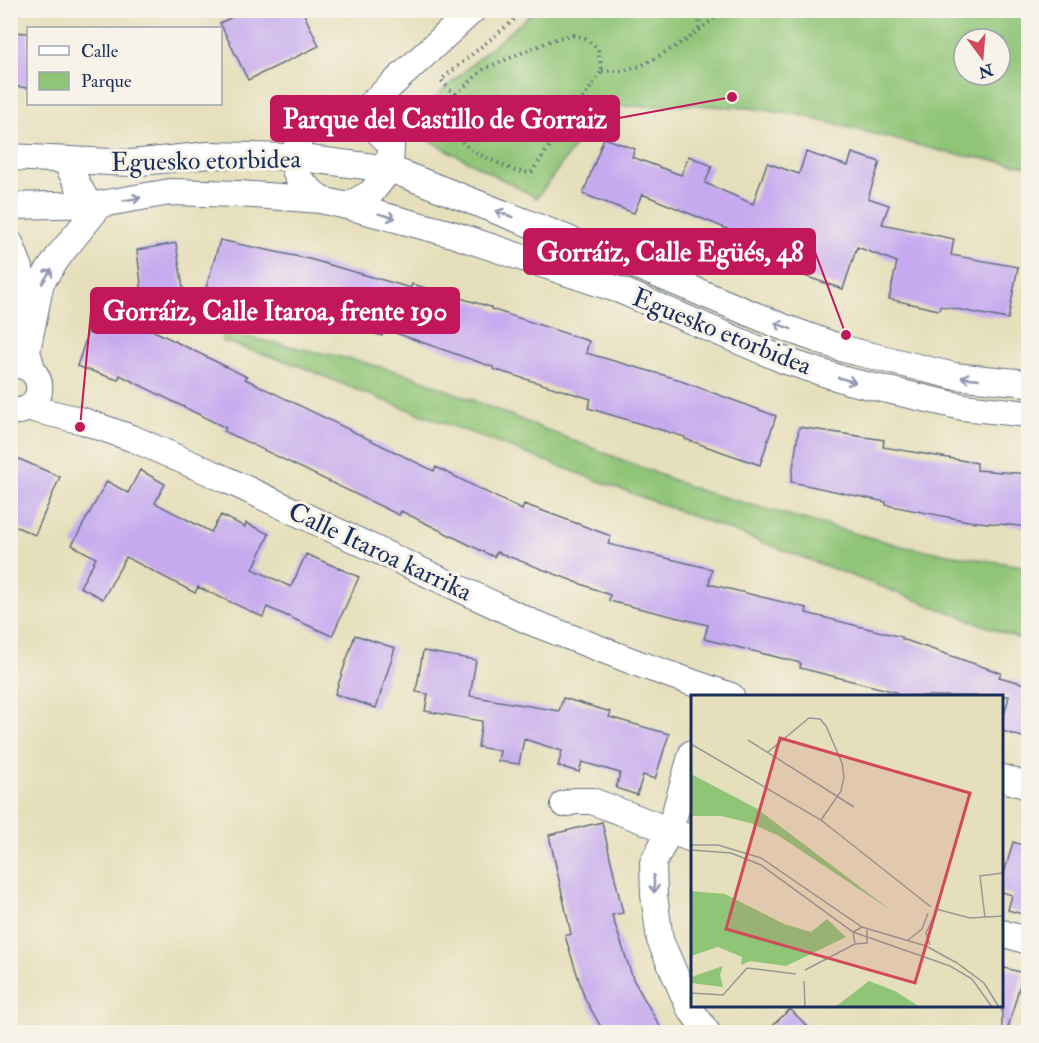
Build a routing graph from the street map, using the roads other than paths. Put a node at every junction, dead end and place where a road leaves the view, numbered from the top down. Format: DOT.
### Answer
graph roads {
  1 [pos="473,10"];
  2 [pos="361,113"];
  3 [pos="293,157"];
  4 [pos="65,160"];
  5 [pos="14,163"];
  6 [pos="390,170"];
  7 [pos="321,200"];
  8 [pos="94,204"];
  9 [pos="10,206"];
  10 [pos="347,206"];
  11 [pos="10,243"];
  12 [pos="10,345"];
  13 [pos="22,369"];
  14 [pos="1029,383"];
  15 [pos="20,410"];
  16 [pos="1029,414"];
  17 [pos="717,694"];
  18 [pos="691,766"];
  19 [pos="1003,778"];
  20 [pos="1029,786"];
  21 [pos="564,804"];
  22 [pos="681,834"];
  23 [pos="1003,933"];
  24 [pos="1029,941"];
  25 [pos="707,1032"];
  1 -- 2 [label="street"];
  2 -- 3 [label="street"];
  2 -- 6 [label="street"];
  3 -- 4 [label="street, Eguesko etorbidea"];
  3 -- 6 [label="street, Eguesko etorbidea"];
  3 -- 7 [label="street"];
  4 -- 5 [label="street, Eguesko etorbidea"];
  4 -- 8 [label="street, Eguesko etorbidea"];
  6 -- 10 [label="street"];
  14 -- 6 [label="street, Eguesko etorbidea, one-way"];
  8 -- 7 [label="street, Eguesko etorbidea, one-way"];
  7 -- 10 [label="street, Eguesko etorbidea"];
  8 -- 9 [label="street, Eguesko etorbidea"];
  13 -- 8 [label="street, Eguesko etorbidea, one-way"];
  10 -- 16 [label="street, Eguesko etorbidea, one-way"];
  11 -- 12 [label="street"];
  13 -- 15 [label="street, Eguesko etorbidea"];
  15 -- 17 [label="street, Calle Itaroa karrika"];
  18 -- 22 [label="street"];
  19 -- 20 [label="street"];
  21 -- 22 [label="street"];
  22 -- 25 [label="street, one-way"];
  23 -- 24 [label="street"];
}
